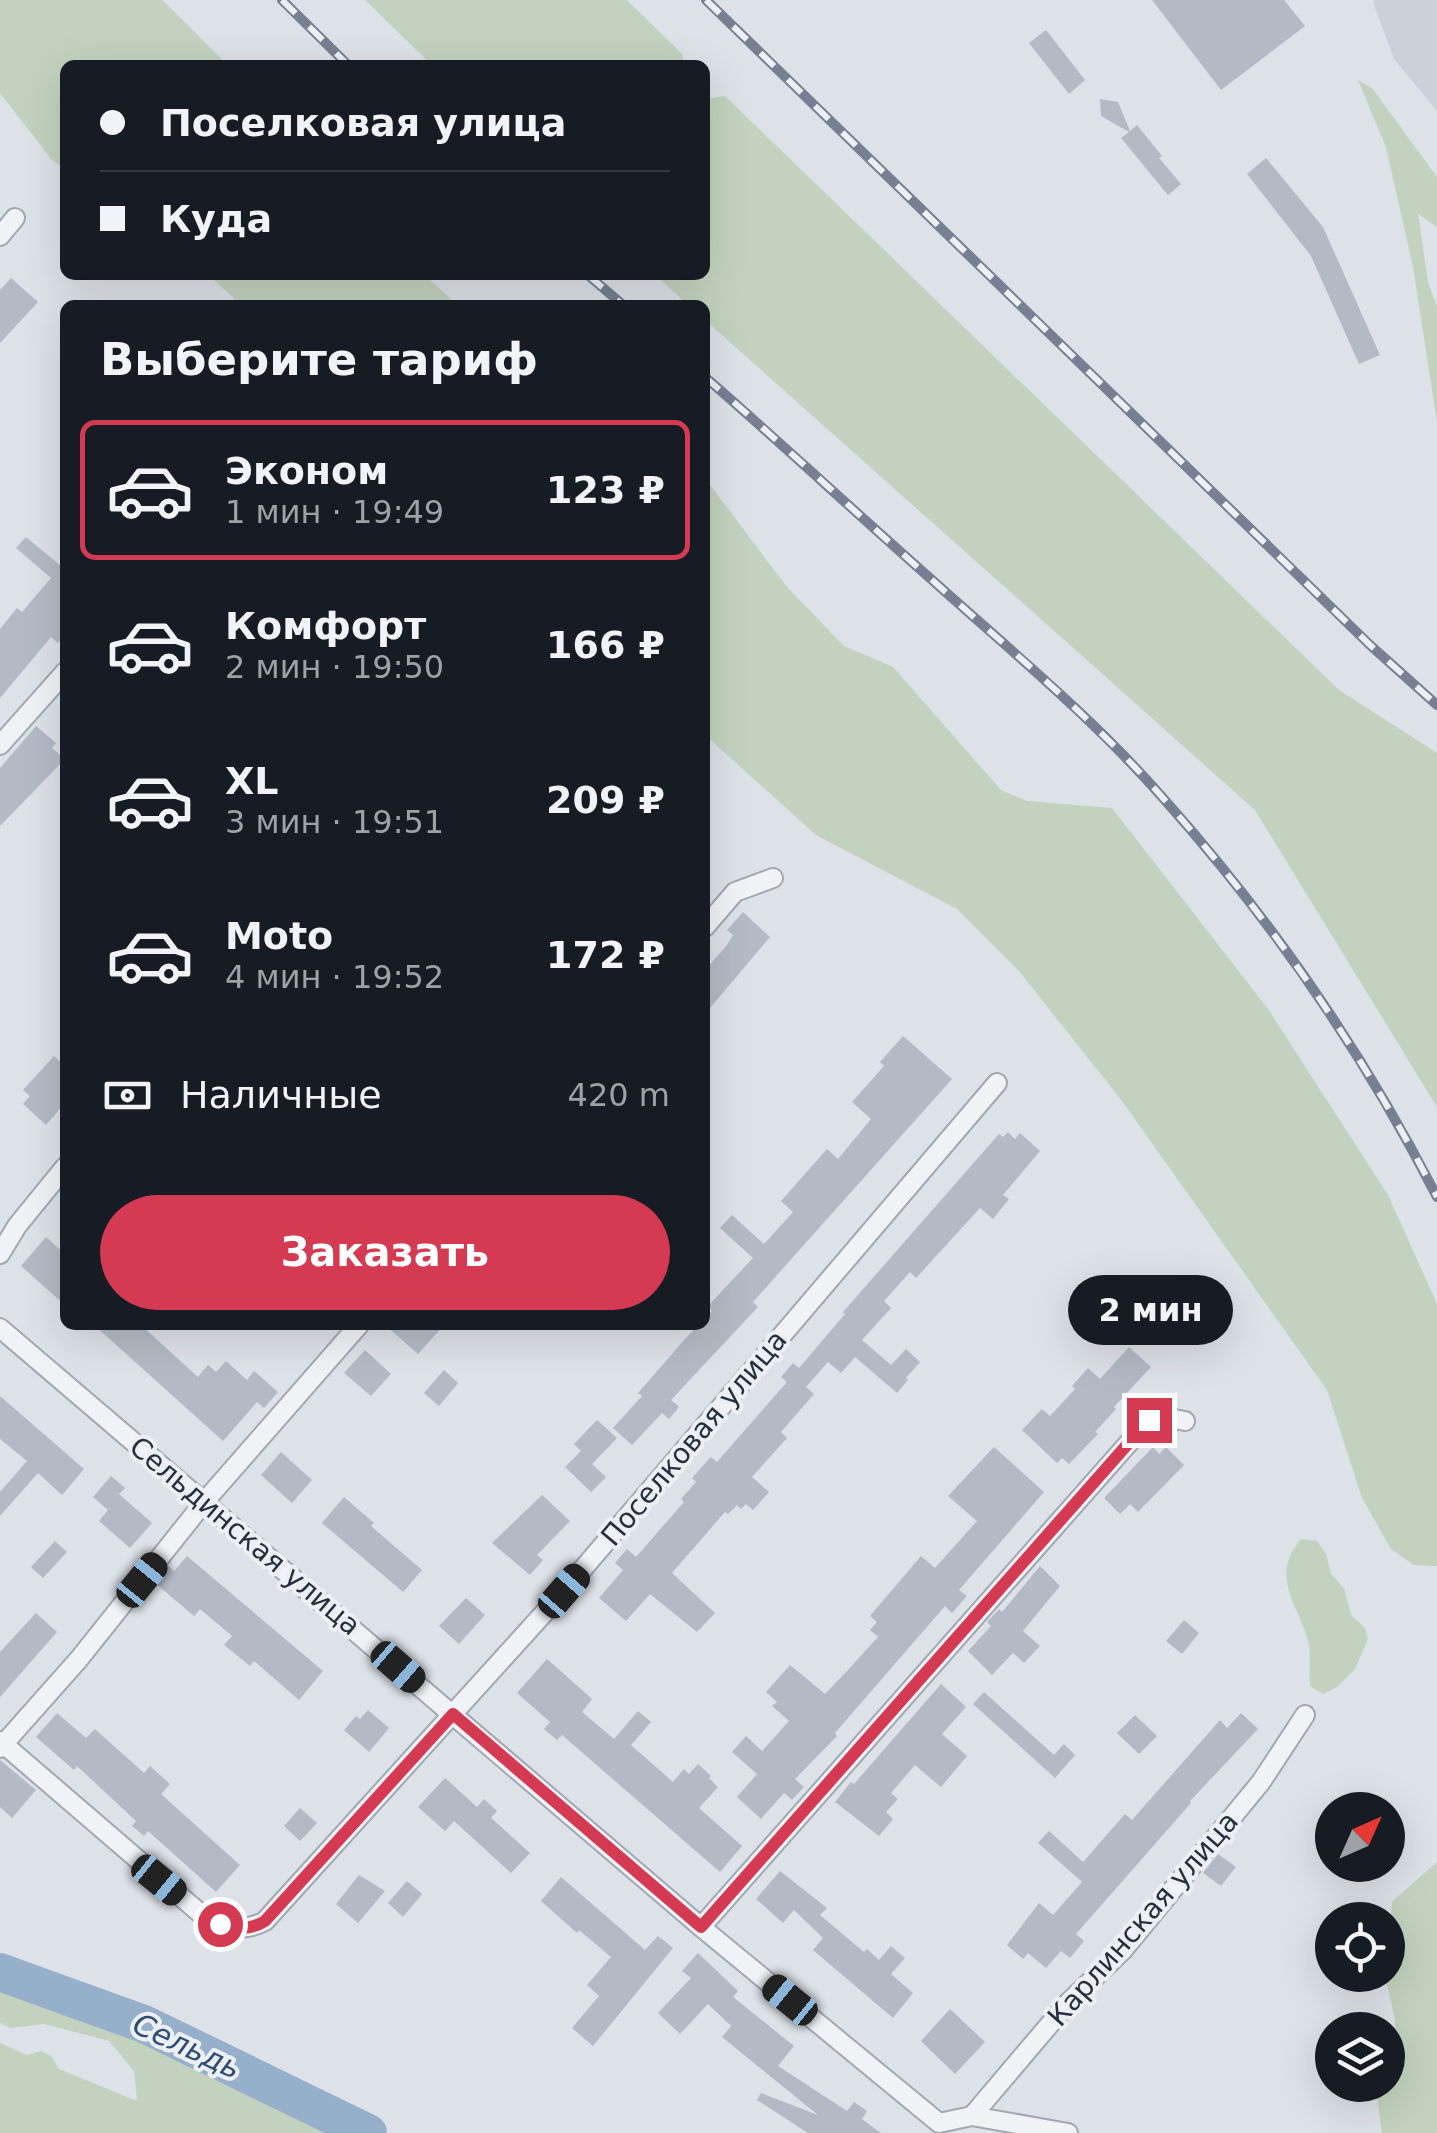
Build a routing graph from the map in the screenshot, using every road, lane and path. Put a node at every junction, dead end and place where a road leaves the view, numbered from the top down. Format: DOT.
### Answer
graph roads {
  1 [pos="15,218"];
  2 [pos="0,236"];
  3 [pos="60,678"];
  4 [pos="0,745"];
  5 [pos="774,878"];
  6 [pos="710,921"];
  7 [pos="997,1083"];
  8 [pos="60,1173"];
  9 [pos="0,1254"];
  10 [pos="0,1328"];
  11 [pos="354,1330"];
  12 [pos="1185,1421"];
  13 [pos="206,1501"];
  14 [pos="453,1714"];
  15 [pos="1305,1715"];
  16 [pos="1,1744"];
  17 [pos="701,1927"];
  18 [pos="972,2116"];
  19 [pos="936,2128"];
  20 [pos="1068,2133"];
  1 -- 2 [label="street"];
  3 -- 4 [label="street"];
  5 -- 6 [label="street"];
  7 -- 14 [label="street, Поселковая улица"];
  8 -- 9 [label="street"];
  10 -- 13 [label="street, Сельдинская улица"];
  11 -- 13 [label="street"];
  12 -- 17 [label="street"];
  13 -- 14 [label="street, Сельдинская улица"];
  13 -- 16 [label="street"];
  14 -- 16 [label="street, Поселковая улица"];
  14 -- 17 [label="street, Сельдинская улица"];
  15 -- 18 [label="street, Карлинская улица"];
  17 -- 19 [label="street, Сельдинская улица"];
  18 -- 19 [label="street, Сельдинская улица"];
  18 -- 20 [label="street, Сельдинская улица"];
}
